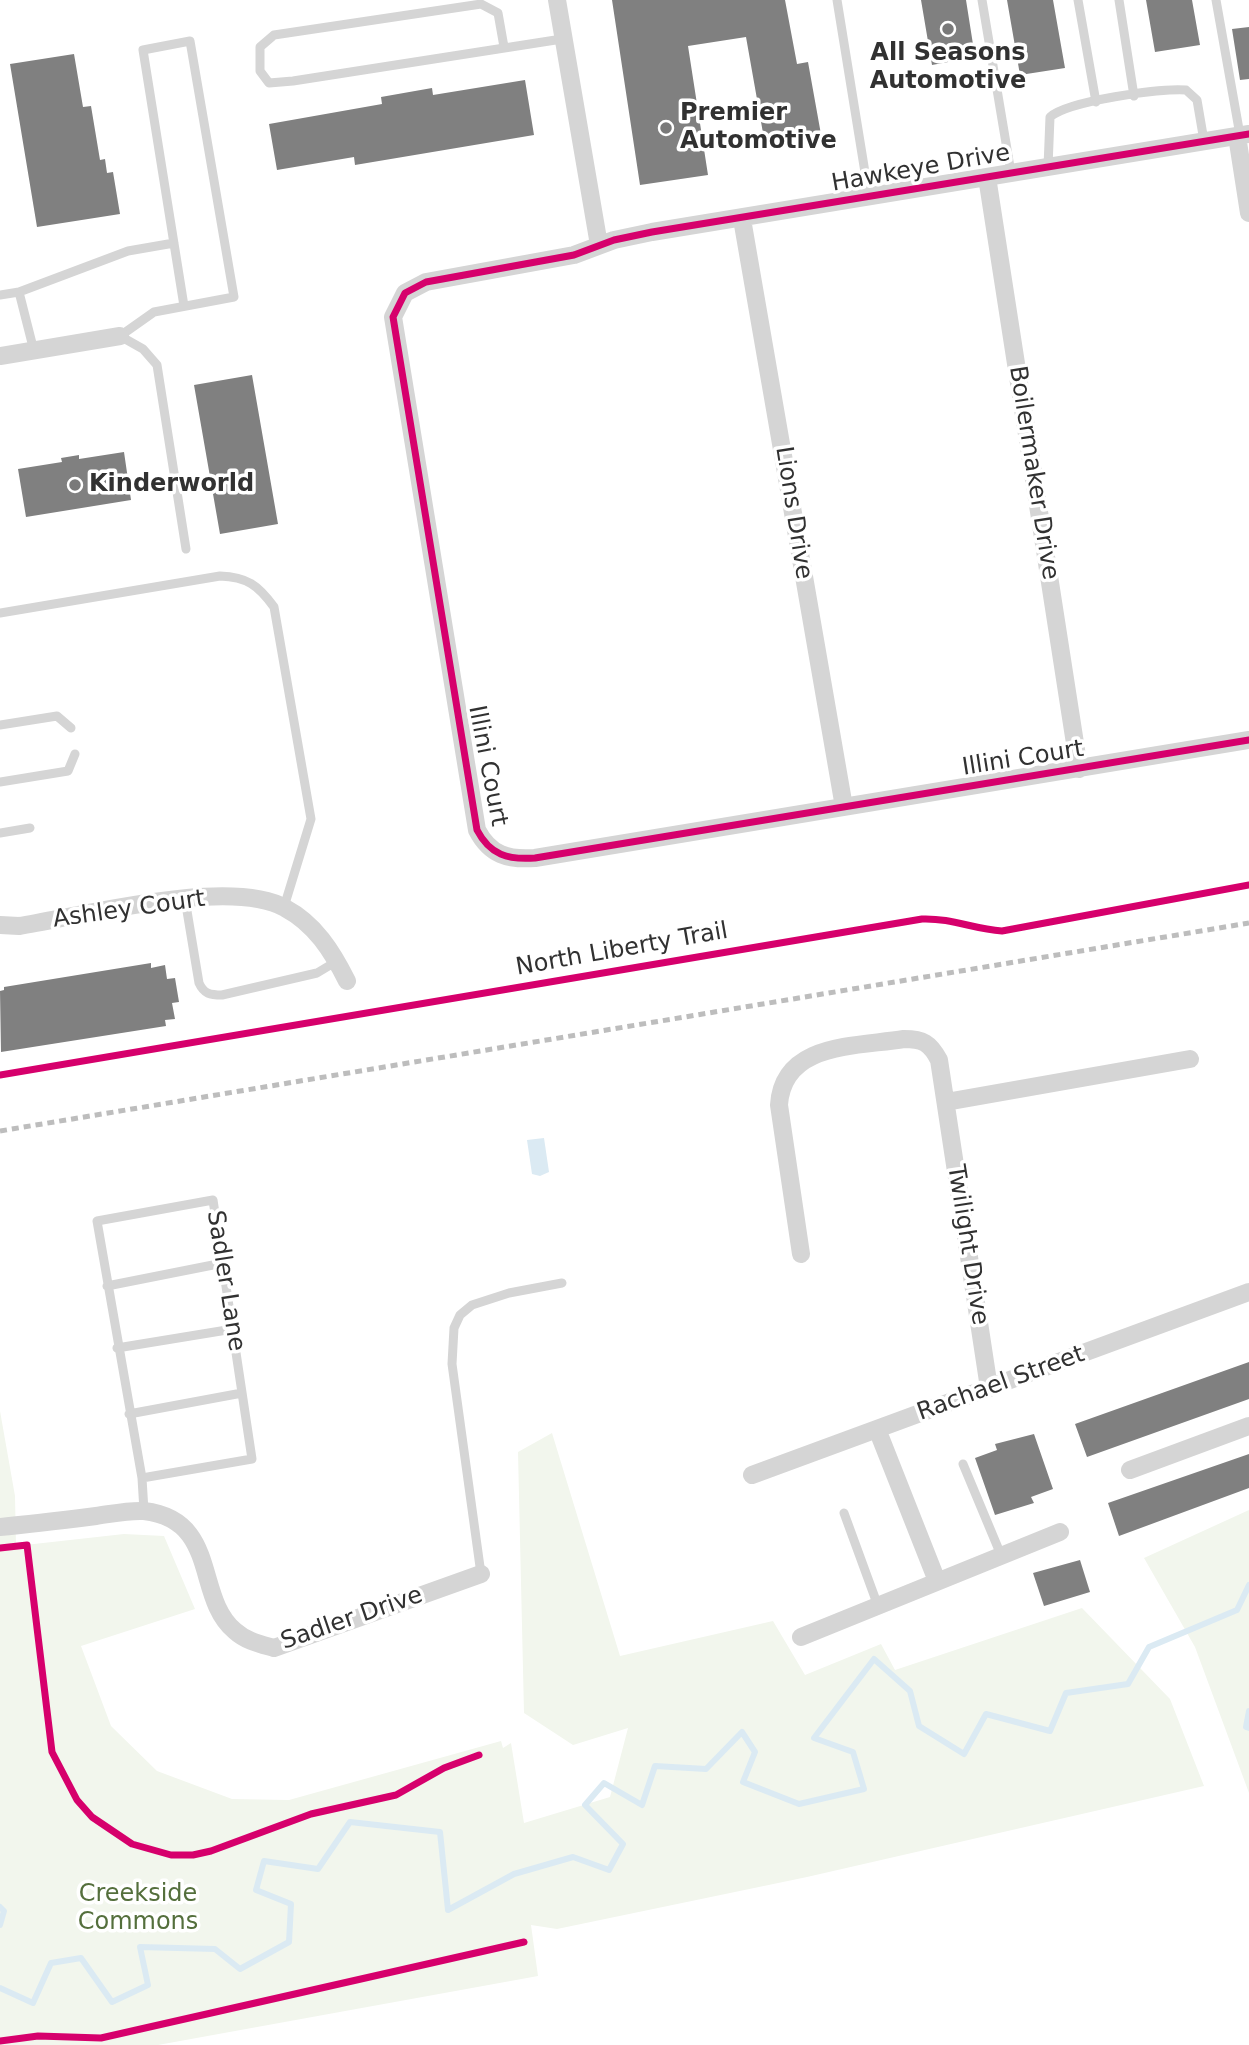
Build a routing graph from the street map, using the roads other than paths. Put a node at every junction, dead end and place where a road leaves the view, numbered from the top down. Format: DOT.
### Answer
graph roads {
  1 [pos="557,0"];
  2 [pos="838,0"];
  3 [pos="982,0"];
  4 [pos="1078,0"];
  5 [pos="1119,0"];
  6 [pos="1216,0"];
  7 [pos="562,39"];
  8 [pos="505,47"];
  9 [pos="1134,96"];
  10 [pos="1096,102"];
  11 [pos="1242,135"];
  12 [pos="1204,141"];
  13 [pos="1048,167"];
  14 [pos="1012,173"];
  15 [pos="987,177"];
  16 [pos="869,197"];
  17 [pos="1249,213"];
  18 [pos="742,219"];
  19 [pos="174,243"];
  20 [pos="600,246"];
  21 [pos="19,292"];
  22 [pos="0,295"];
  23 [pos="184,306"];
  24 [pos="121,337"];
  25 [pos="34,351"];
  26 [pos="0,356"];
  27 [pos="187,549"];
  28 [pos="0,613"];
  29 [pos="0,725"];
  30 [pos="71,728"];
  31 [pos="1249,740"];
  32 [pos="75,754"];
  33 [pos="1079,769"];
  34 [pos="0,782"];
  35 [pos="844,807"];
  36 [pos="30,828"];
  37 [pos="0,833"];
  38 [pos="185,898"];
  39 [pos="284,906"];
  40 [pos="0,925"];
  41 [pos="337,961"];
  42 [pos="347,981"];
  43 [pos="1190,1059"];
  44 [pos="946,1102"];
  45 [pos="801,1254"];
  46 [pos="223,1263"];
  47 [pos="562,1283"];
  48 [pos="107,1286"];
  49 [pos="1249,1292"];
  50 [pos="233,1329"];
  51 [pos="117,1348"];
  52 [pos="989,1388"];
  53 [pos="242,1393"];
  54 [pos="129,1414"];
  55 [pos="1249,1426"];
  56 [pos="877,1429"];
  57 [pos="962,1464"];
  58 [pos="1130,1470"];
  59 [pos="752,1475"];
  60 [pos="142,1478"];
  61 [pos="144,1511"];
  62 [pos="844,1513"];
  63 [pos="0,1527"];
  64 [pos="1060,1532"];
  65 [pos="1001,1555"];
  66 [pos="481,1574"];
  67 [pos="937,1581"];
  68 [pos="878,1606"];
  69 [pos="801,1637"];
  1 -- 7 [label="street"];
  2 -- 16 [label="lane"];
  3 -- 14 [label="lane"];
  4 -- 10 [label="lane"];
  5 -- 9 [label="lane"];
  6 -- 11 [label="lane"];
  7 -- 8 [label="lane"];
  7 -- 20 [label="street"];
  8 -- 8 [label="lane"];
  9 -- 10 [label="lane"];
  9 -- 12 [label="lane"];
  10 -- 13 [label="lane"];
  11 -- 12 [label="street, Hawkeye Drive"];
  11 -- 17 [label="street"];
  12 -- 13 [label="street, Hawkeye Drive"];
  13 -- 14 [label="street, Hawkeye Drive"];
  14 -- 15 [label="street, Hawkeye Drive"];
  15 -- 16 [label="street, Hawkeye Drive"];
  15 -- 33 [label="street, Boilermaker Drive"];
  16 -- 18 [label="street, Hawkeye Drive"];
  18 -- 20 [label="street, Hawkeye Drive"];
  18 -- 35 [label="street, Lions Drive"];
  19 -- 21 [label="lane"];
  19 -- 23 [label="lane"];
  19 -- 23 [label="lane"];
  20 -- 35 [label="street, Illini Court"];
  21 -- 22 [label="lane"];
  21 -- 25 [label="lane"];
  23 -- 24 [label="lane"];
  24 -- 25 [label="street"];
  24 -- 27 [label="lane"];
  25 -- 26 [label="street"];
  28 -- 39 [label="lane"];
  29 -- 30 [label="lane"];
  31 -- 33 [label="street, Illini Court"];
  32 -- 34 [label="lane"];
  33 -- 35 [label="street, Illini Court"];
  36 -- 37 [label="lane"];
  38 -- 39 [label="street, Ashley Court"];
  38 -- 40 [label="street, Ashley Court"];
  38 -- 41 [label="lane"];
  39 -- 41 [label="street, Ashley Court"];
  41 -- 42 [label="street, Ashley Court"];
  43 -- 44 [label="street"];
  44 -- 45 [label="street, Twilight Drive"];
  44 -- 52 [label="street, Twilight Drive"];
  46 -- 48 [label="lane"];
  46 -- 48 [label="lane, Sadler Lane"];
  46 -- 50 [label="lane, Sadler Lane"];
  47 -- 66 [label="lane"];
  48 -- 51 [label="lane, Sadler Lane"];
  49 -- 52 [label="street, Rachael Street"];
  50 -- 51 [label="lane"];
  50 -- 53 [label="lane, Sadler Lane"];
  51 -- 54 [label="lane, Sadler Lane"];
  52 -- 56 [label="street, Rachael Street"];
  53 -- 54 [label="lane"];
  53 -- 60 [label="lane, Sadler Lane"];
  54 -- 60 [label="lane, Sadler Lane"];
  55 -- 58 [label="street"];
  56 -- 59 [label="street, Rachael Street"];
  56 -- 67 [label="street"];
  57 -- 65 [label="lane"];
  60 -- 61 [label="lane, Sadler Lane"];
  61 -- 63 [label="street, Sadler Drive"];
  61 -- 66 [label="street, Sadler Drive"];
  62 -- 68 [label="lane"];
  64 -- 65 [label="street"];
  65 -- 67 [label="street"];
  67 -- 68 [label="street"];
  68 -- 69 [label="street"];
}
